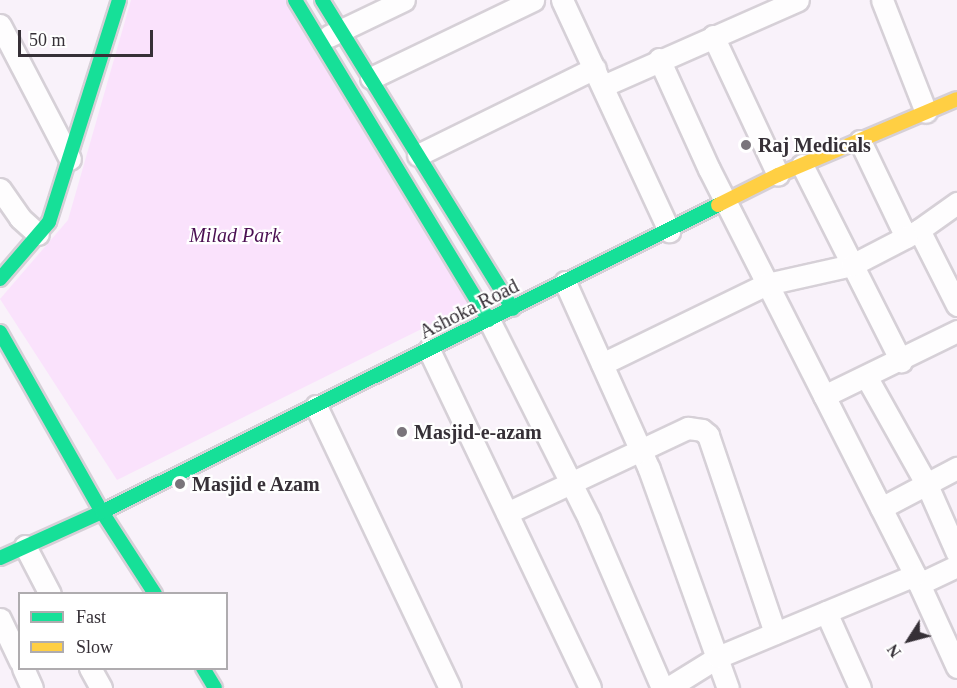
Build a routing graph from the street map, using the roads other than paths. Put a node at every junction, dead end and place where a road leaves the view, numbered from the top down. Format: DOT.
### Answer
graph roads {
  1 [pos="119,0"];
  2 [pos="295,0"];
  3 [pos="322,0"];
  4 [pos="404,0"];
  5 [pos="533,0"];
  6 [pos="562,0"];
  7 [pos="798,0"];
  8 [pos="882,0"];
  9 [pos="0,26"];
  10 [pos="341,30"];
  11 [pos="713,36"];
  12 [pos="319,40"];
  13 [pos="659,59"];
  14 [pos="599,77"];
  15 [pos="371,78"];
  16 [pos="957,99"];
  17 [pos="926,112"];
  18 [pos="860,141"];
  19 [pos="418,155"];
  20 [pos="70,159"];
  21 [pos="802,165"];
  22 [pos="778,176"];
  23 [pos="0,189"];
  24 [pos="726,202"];
  25 [pos="957,203"];
  26 [pos="669,231"];
  27 [pos="912,233"];
  28 [pos="38,234"];
  29 [pos="852,265"];
  30 [pos="0,279"];
  31 [pos="565,282"];
  32 [pos="767,284"];
  33 [pos="957,305"];
  34 [pos="513,309"];
  35 [pos="489,321"];
  36 [pos="957,331"];
  37 [pos="0,332"];
  38 [pos="429,350"];
  39 [pos="901,361"];
  40 [pos="602,364"];
  41 [pos="867,378"];
  42 [pos="824,396"];
  43 [pos="316,406"];
  44 [pos="640,449"];
  45 [pos="957,468"];
  46 [pos="571,482"];
  47 [pos="927,485"];
  48 [pos="881,508"];
  49 [pos="102,512"];
  50 [pos="507,513"];
  51 [pos="25,546"];
  52 [pos="957,553"];
  53 [pos="0,558"];
  54 [pos="957,566"];
  55 [pos="917,579"];
  56 [pos="49,592"];
  57 [pos="154,592"];
  58 [pos="826,612"];
  59 [pos="0,619"];
  60 [pos="776,633"];
  61 [pos="18,657"];
  62 [pos="718,657"];
  63 [pos="957,667"];
  64 [pos="23,670"];
  65 [pos="91,670"];
  66 [pos="203,670"];
  67 [pos="32,688"];
  68 [pos="100,688"];
  69 [pos="215,688"];
  70 [pos="450,688"];
  71 [pos="590,688"];
  72 [pos="662,688"];
  73 [pos="668,688"];
  74 [pos="728,688"];
  75 [pos="860,688"];
  1 -- 20 [label="street"];
  2 -- 12 [label="street"];
  3 -- 10 [label="street"];
  4 -- 10 [label="street"];
  5 -- 15 [label="street"];
  6 -- 14 [label="street"];
  7 -- 11 [label="street"];
  8 -- 17 [label="street"];
  9 -- 20 [label="street"];
  10 -- 12 [label="street"];
  10 -- 15 [label="street"];
  11 -- 13 [label="street"];
  11 -- 22 [label="street"];
  12 -- 35 [label="street"];
  13 -- 14 [label="street"];
  13 -- 24 [label="street"];
  14 -- 19 [label="street"];
  14 -- 26 [label="street"];
  15 -- 19 [label="street"];
  16 -- 17 [label="street, Ashoka Road"];
  17 -- 18 [label="street, Ashoka Road"];
  18 -- 21 [label="street, Ashoka Road"];
  18 -- 27 [label="street"];
  19 -- 34 [label="street"];
  20 -- 28 [label="street"];
  21 -- 22 [label="street, Ashoka Road"];
  21 -- 29 [label="street"];
  22 -- 24 [label="street, Ashoka Road"];
  23 -- 28 [label="street"];
  24 -- 26 [label="street, Ashoka Road"];
  24 -- 32 [label="street"];
  25 -- 27 [label="street"];
  26 -- 31 [label="street, Ashoka Road"];
  27 -- 29 [label="street"];
  27 -- 33 [label="street"];
  28 -- 30 [label="street"];
  29 -- 32 [label="street"];
  29 -- 39 [label="street"];
  31 -- 34 [label="street, Ashoka Road"];
  31 -- 40 [label="street"];
  32 -- 40 [label="street"];
  32 -- 42 [label="street"];
  34 -- 35 [label="street, Ashoka Road"];
  35 -- 38 [label="street, Ashoka Road"];
  35 -- 46 [label="street"];
  36 -- 39 [label="street"];
  37 -- 49 [label="street"];
  38 -- 43 [label="street, Ashoka Road"];
  38 -- 50 [label="street"];
  39 -- 41 [label="street"];
  40 -- 44 [label="street"];
  41 -- 42 [label="street"];
  41 -- 47 [label="street"];
  42 -- 48 [label="street"];
  43 -- 49 [label="street, Ashoka Road"];
  43 -- 70 [label="street"];
  44 -- 46 [label="street"];
  44 -- 60 [label="street"];
  44 -- 62 [label="street"];
  45 -- 47 [label="street"];
  46 -- 50 [label="street"];
  46 -- 72 [label="street"];
  47 -- 48 [label="street"];
  47 -- 52 [label="street"];
  48 -- 55 [label="street"];
  49 -- 51 [label="street, Ashoka Road"];
  49 -- 57 [label="street"];
  50 -- 71 [label="street"];
  51 -- 53 [label="street, Ashoka Road"];
  51 -- 56 [label="street"];
  54 -- 55 [label="street"];
  55 -- 58 [label="street"];
  55 -- 63 [label="street"];
  58 -- 60 [label="street"];
  58 -- 75 [label="street"];
  59 -- 61 [label="street"];
  60 -- 62 [label="street"];
  62 -- 73 [label="street"];
  62 -- 74 [label="street"];
  64 -- 67 [label="street"];
  65 -- 68 [label="street"];
  66 -- 69 [label="street"];
}
